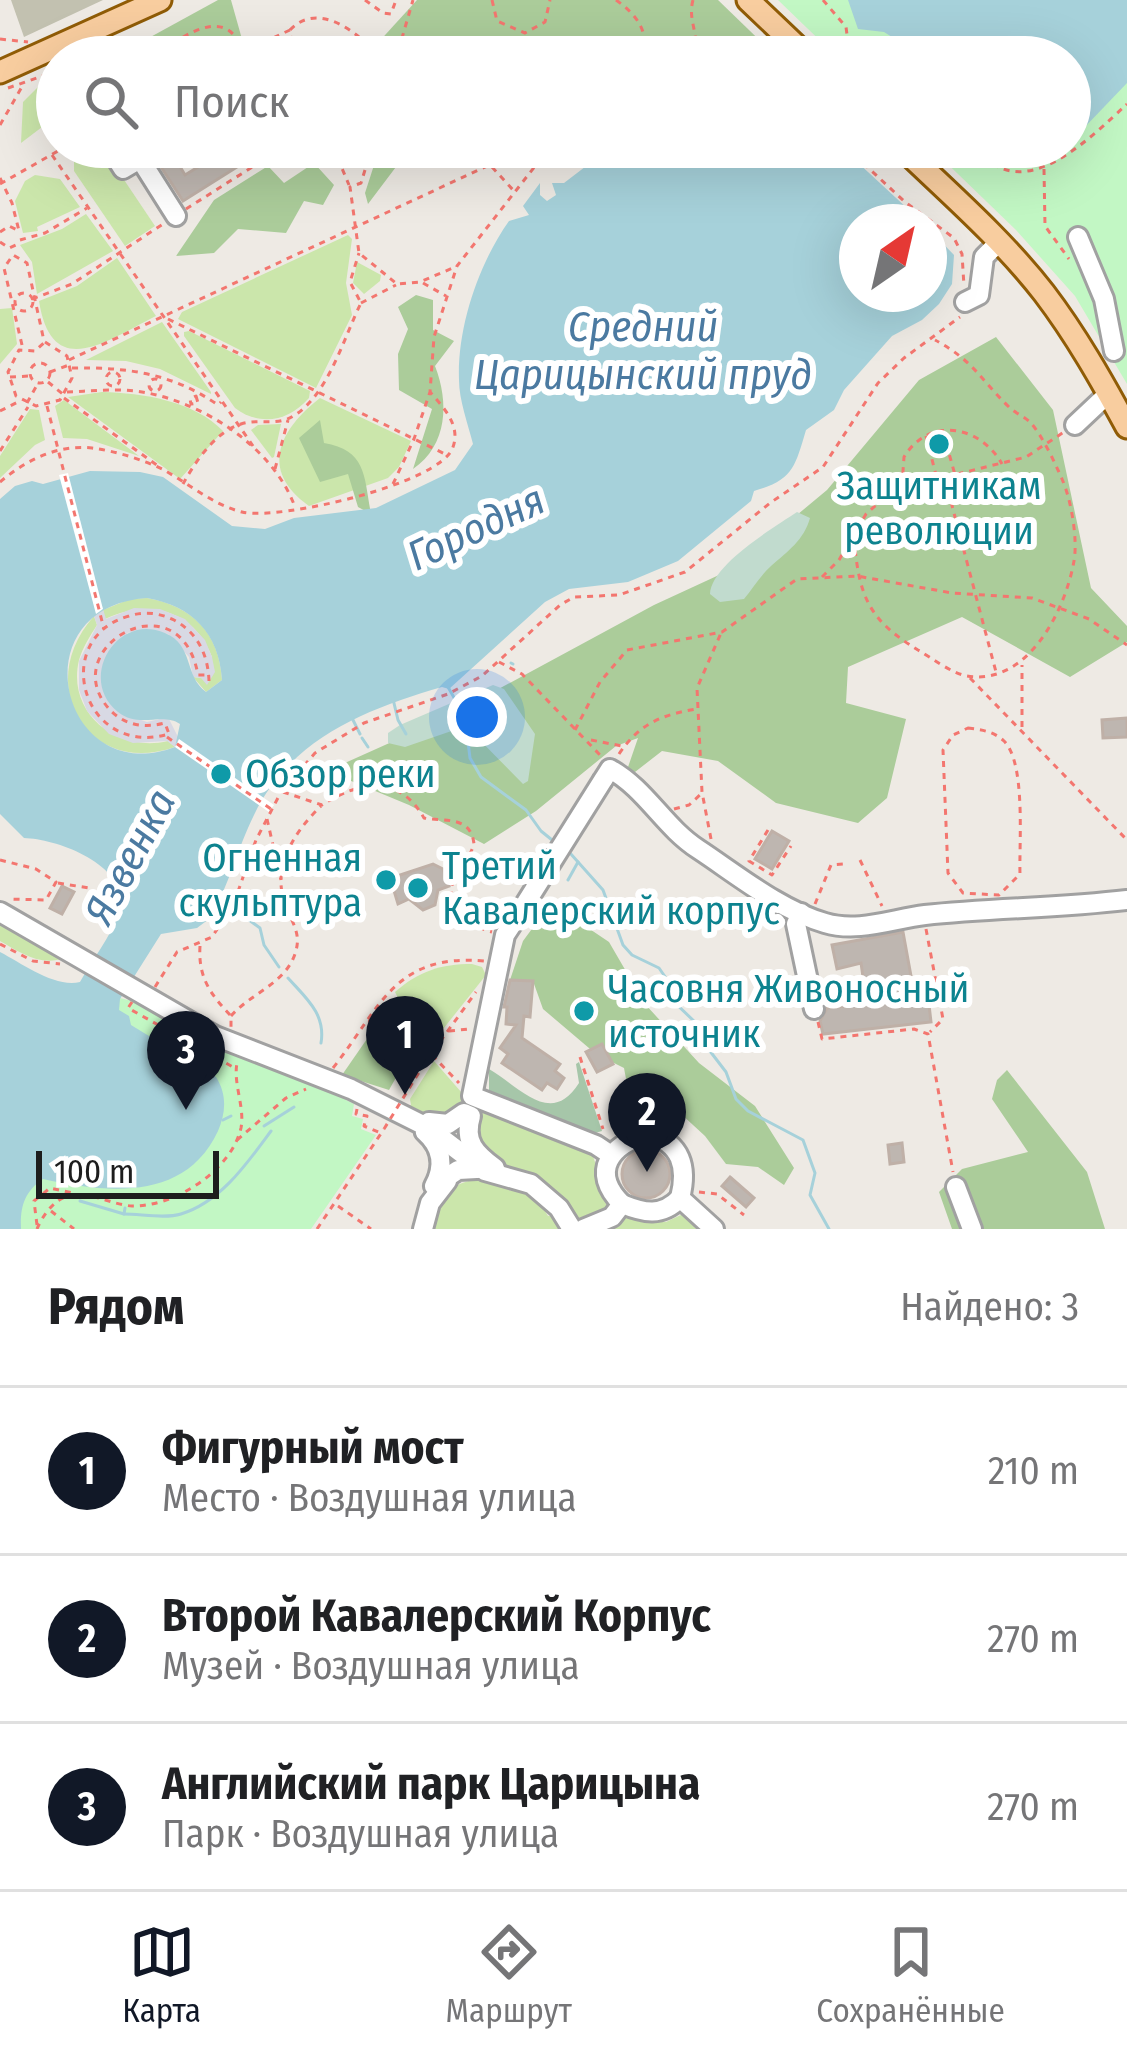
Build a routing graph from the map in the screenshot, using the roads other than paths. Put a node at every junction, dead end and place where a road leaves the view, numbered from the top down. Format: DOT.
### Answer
graph roads {
  1 [pos="160,0"];
  2 [pos="748,0"];
  3 [pos="87,36"];
  4 [pos="786,36"];
  5 [pos="36,57"];
  6 [pos="0,59"];
  7 [pos="36,59"];
  8 [pos="0,72"];
  9 [pos="146,168"];
  10 [pos="923,168"];
  11 [pos="176,216"];
  12 [pos="1078,237"];
  13 [pos="999,242"];
  14 [pos="965,302"];
  15 [pos="1111,354"];
  16 [pos="1109,393"];
  17 [pos="1075,425"];
  18 [pos="1127,427"];
  19 [pos="1127,900"];
  20 [pos="0,912"];
  21 [pos="806,915"];
  22 [pos="814,1009"];
  23 [pos="472,1103"];
  24 [pos="427,1127"];
  25 [pos="457,1150"];
  26 [pos="604,1150"];
  27 [pos="482,1169"];
  28 [pos="449,1177"];
  29 [pos="956,1186"];
  30 [pos="681,1194"];
  31 [pos="622,1204"];
  32 [pos="423,1229"];
  33 [pos="572,1229"];
  34 [pos="583,1229"];
  35 [pos="714,1229"];
  36 [pos="972,1229"];
  1 -- 3 [label="main road"];
  2 -- 4 [label="main road"];
  5 -- 6 [label="street"];
  7 -- 8 [label="main road"];
  9 -- 11 [label="street"];
  10 -- 13 [label="main road"];
  12 -- 15 [label="street"];
  13 -- 14 [label="street"];
  13 -- 15 [label="main road"];
  15 -- 16 [label="main road"];
  16 -- 17 [label="street"];
  16 -- 18 [label="main road"];
  19 -- 21 [label="street"];
  20 -- 24 [label="street"];
  21 -- 22 [label="street"];
  21 -- 23 [label="street, bridge"];
  23 -- 24 [label="street"];
  23 -- 25 [label="street"];
  23 -- 26 [label="street"];
  23 -- 27 [label="street"];
  24 -- 25 [label="street"];
  24 -- 28 [label="street"];
  25 -- 27 [label="street"];
  25 -- 28 [label="street"];
  26 -- 30 [label="street"];
  26 -- 31 [label="street"];
  27 -- 28 [label="street"];
  27 -- 33 [label="street"];
  28 -- 32 [label="street"];
  29 -- 36 [label="street"];
  30 -- 31 [label="street"];
  30 -- 35 [label="street"];
  31 -- 34 [label="street"];
}
